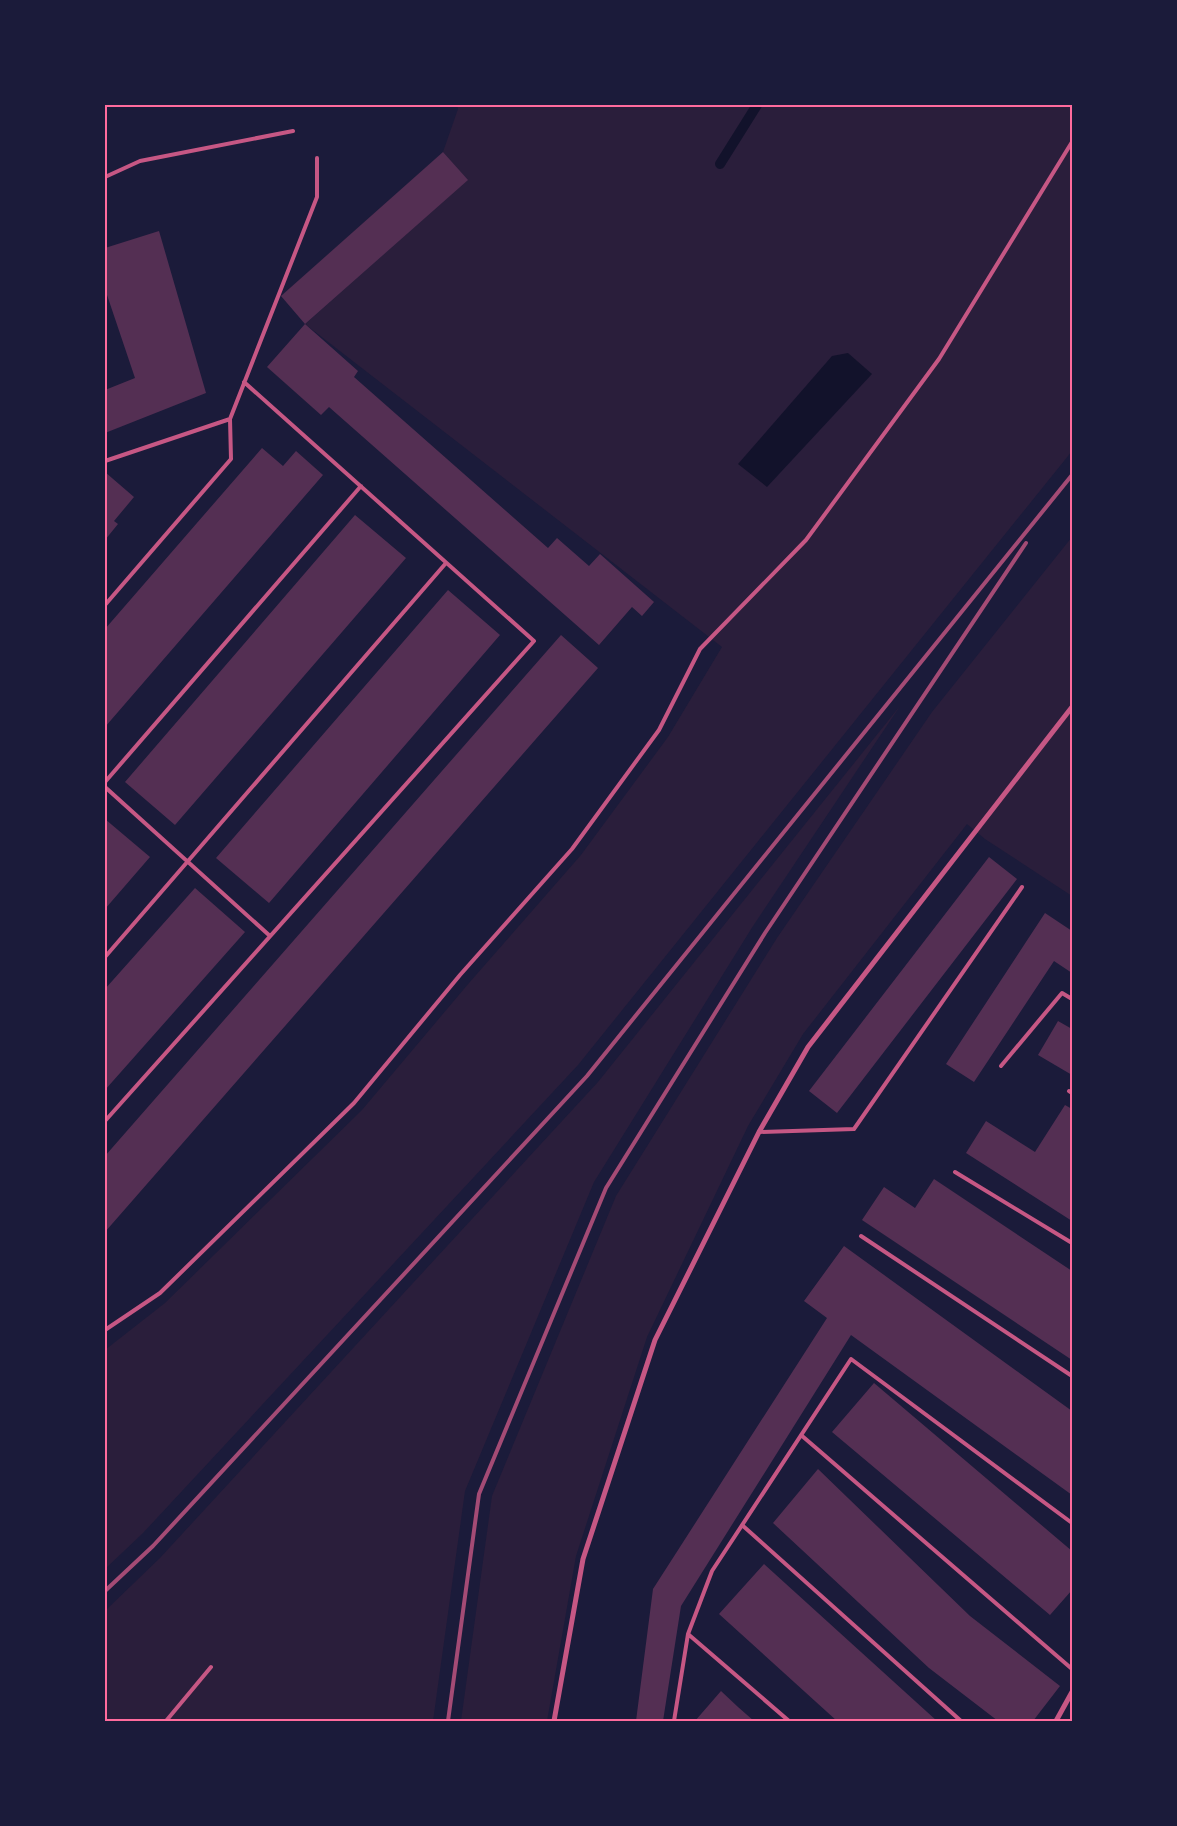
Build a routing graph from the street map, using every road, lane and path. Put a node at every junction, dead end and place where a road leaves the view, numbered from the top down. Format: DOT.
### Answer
graph roads {
  1 [pos="293,131"];
  2 [pos="1072,142"];
  3 [pos="317,158"];
  4 [pos="105,177"];
  5 [pos="244,382"];
  6 [pos="230,419"];
  7 [pos="105,461"];
  8 [pos="361,486"];
  9 [pos="446,563"];
  10 [pos="105,605"];
  11 [pos="1072,707"];
  12 [pos="105,782"];
  13 [pos="105,787"];
  14 [pos="188,861"];
  15 [pos="1022,887"];
  16 [pos="270,936"];
  17 [pos="105,957"];
  18 [pos="1072,999"];
  19 [pos="1001,1066"];
  20 [pos="105,1121"];
  21 [pos="759,1132"];
  22 [pos="955,1172"];
  23 [pos="861,1236"];
  24 [pos="1072,1243"];
  25 [pos="105,1330"];
  26 [pos="1072,1376"];
  27 [pos="801,1435"];
  28 [pos="1072,1523"];
  29 [pos="742,1525"];
  30 [pos="688,1634"];
  31 [pos="211,1667"];
  32 [pos="1072,1669"];
  33 [pos="1072,1692"];
  34 [pos="166,1721"];
  35 [pos="554,1721"];
  36 [pos="674,1721"];
  37 [pos="789,1721"];
  38 [pos="961,1721"];
  39 [pos="1056,1721"];
  1 -- 4 [label="lane"];
  2 -- 25 [label="lane"];
  3 -- 5 [label="lane"];
  5 -- 6 [label="lane"];
  5 -- 8 [label="lane"];
  6 -- 7 [label="lane"];
  6 -- 10 [label="lane"];
  8 -- 9 [label="lane"];
  8 -- 12 [label="lane"];
  9 -- 14 [label="lane"];
  9 -- 16 [label="lane"];
  11 -- 21 [label="street"];
  13 -- 14 [label="lane"];
  14 -- 16 [label="lane"];
  14 -- 17 [label="lane"];
  15 -- 21 [label="lane"];
  16 -- 20 [label="lane"];
  18 -- 19 [label="lane"];
  21 -- 35 [label="street"];
  22 -- 24 [label="lane"];
  23 -- 26 [label="lane"];
  27 -- 28 [label="lane"];
  27 -- 29 [label="lane"];
  27 -- 32 [label="lane"];
  29 -- 30 [label="lane"];
  29 -- 38 [label="lane"];
  30 -- 36 [label="lane"];
  30 -- 37 [label="lane"];
  31 -- 34 [label="lane"];
  33 -- 39 [label="street"];
}
